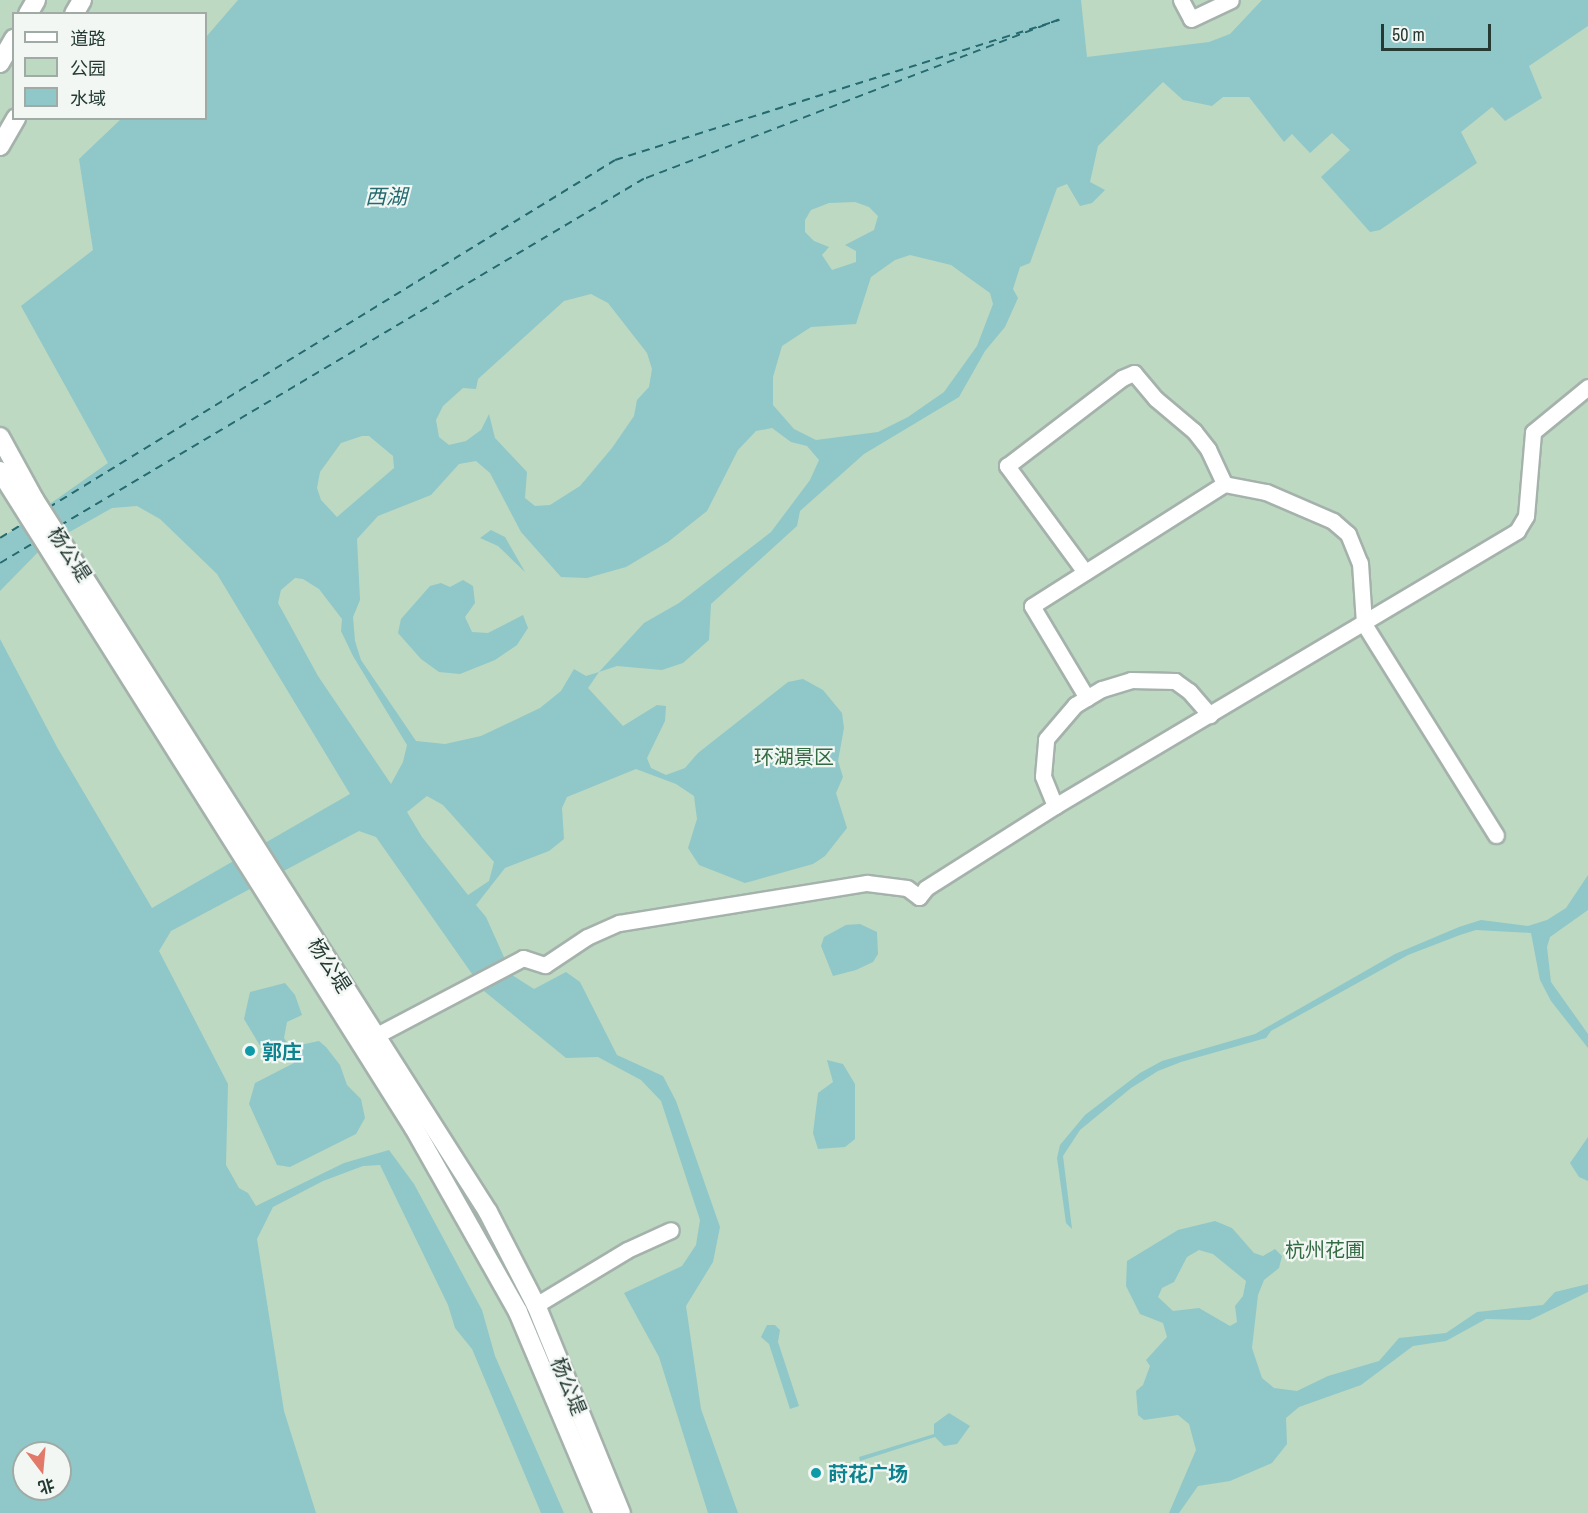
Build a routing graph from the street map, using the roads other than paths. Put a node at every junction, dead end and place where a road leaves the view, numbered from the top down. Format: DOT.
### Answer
graph roads {
  1 [pos="1181,0"];
  2 [pos="1231,0"];
  3 [pos="12,42"];
  4 [pos="0,63"];
  5 [pos="14,120"];
  6 [pos="0,146"];
  7 [pos="1588,387"];
  8 [pos="0,436"];
  9 [pos="0,471"];
  10 [pos="1224,484"];
  11 [pos="28,502"];
  12 [pos="1085,572"];
  13 [pos="1364,624"];
  14 [pos="1086,698"];
  15 [pos="1210,715"];
  16 [pos="1055,806"];
  17 [pos="1496,835"];
  18 [pos="275,893"];
  19 [pos="377,1035"];
  20 [pos="670,1230"];
  21 [pos="536,1305"];
  22 [pos="603,1513"];
  23 [pos="621,1513"];
  1 -- 2 [label="street"];
  3 -- 4 [label="main road"];
  5 -- 6 [label="main road"];
  7 -- 13 [label="street"];
  8 -- 11 [label="main road, 杨公堤"];
  9 -- 11 [label="main road, 杨公堤"];
  10 -- 12 [label="street"];
  10 -- 12 [label="street"];
  10 -- 13 [label="street"];
  11 -- 18 [label="main road, 杨公堤"];
  12 -- 14 [label="street"];
  13 -- 15 [label="street"];
  13 -- 17 [label="street"];
  14 -- 15 [label="street"];
  14 -- 16 [label="street"];
  15 -- 16 [label="street"];
  16 -- 19 [label="street"];
  18 -- 19 [label="main road, 杨公堤"];
  18 -- 22 [label="main road, 杨公堤"];
  19 -- 21 [label="main road, 杨公堤"];
  20 -- 21 [label="street"];
  21 -- 23 [label="main road, 杨公堤"];
}
